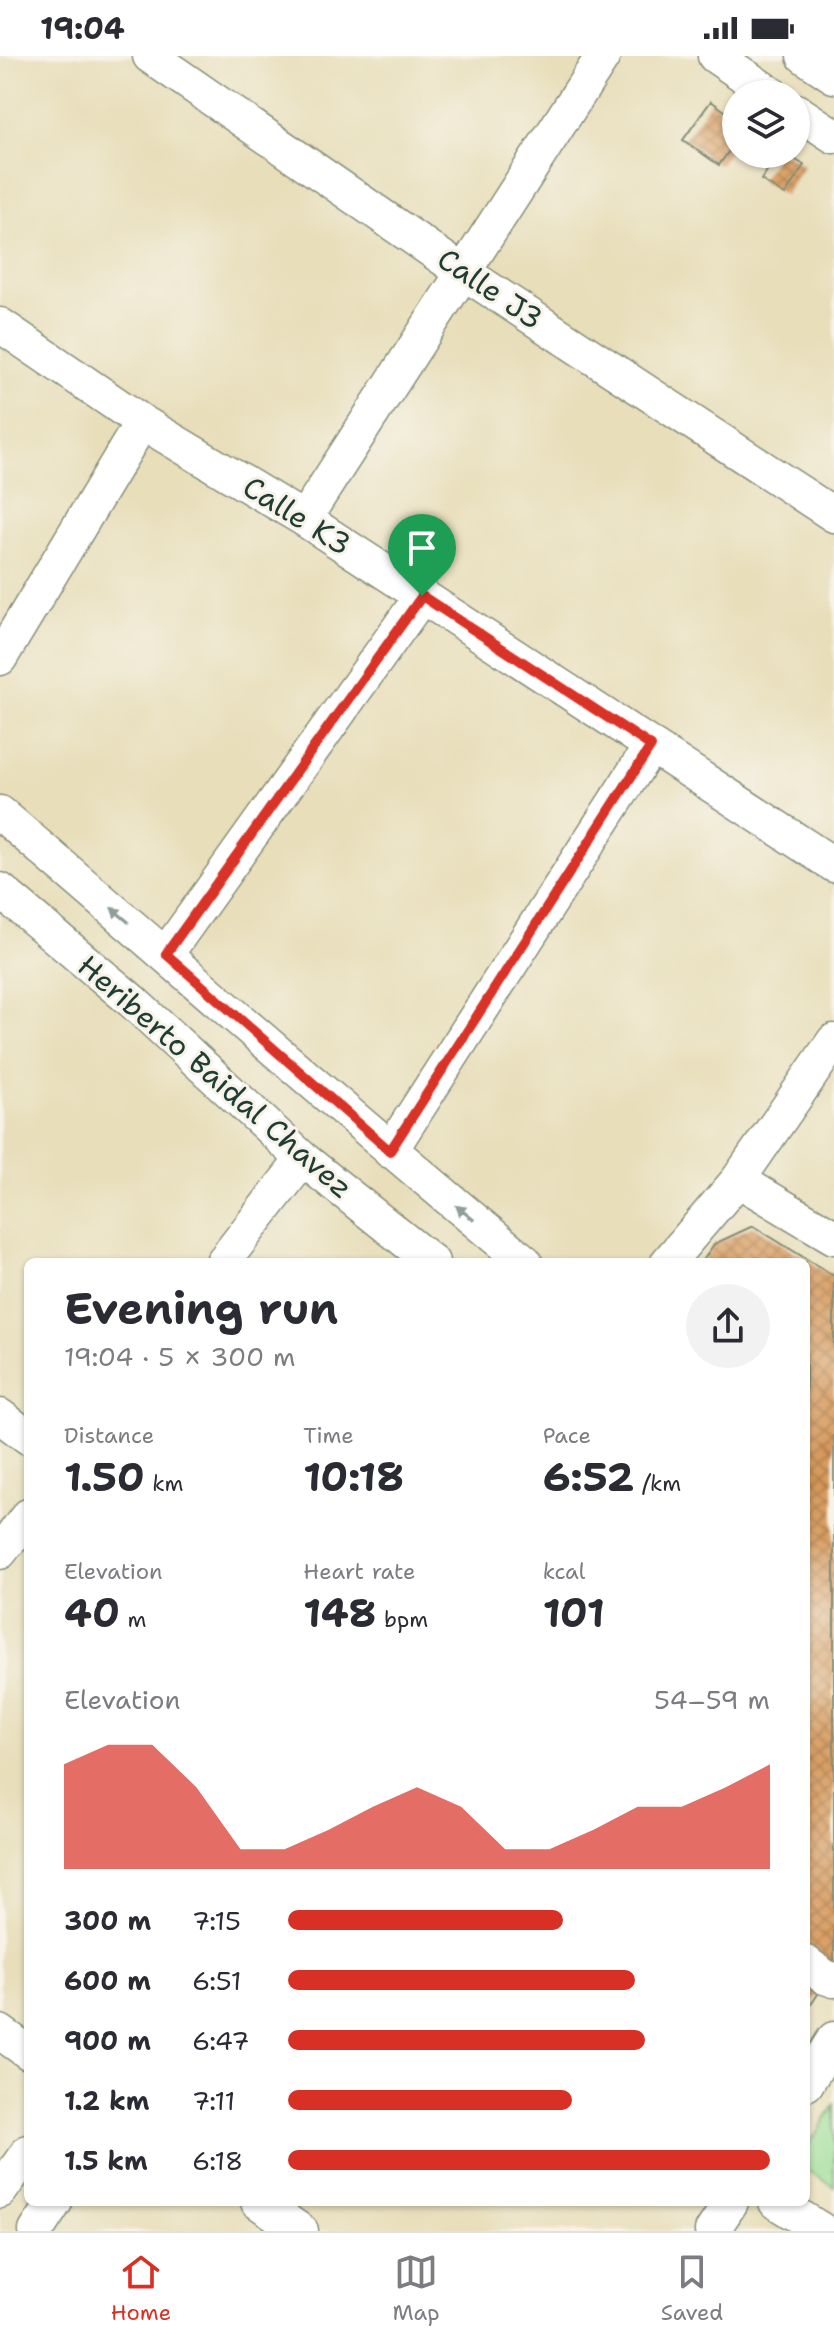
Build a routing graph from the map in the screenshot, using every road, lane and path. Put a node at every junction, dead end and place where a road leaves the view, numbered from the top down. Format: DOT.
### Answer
graph roads {
  1 [pos="150,56"];
  2 [pos="603,56"];
  3 [pos="715,56"];
  4 [pos="804,56"];
  5 [pos="834,76"];
  6 [pos="750,80"];
  7 [pos="810,120"];
  8 [pos="834,136"];
  9 [pos="463,272"];
  10 [pos="0,325"];
  11 [pos="142,422"];
  12 [pos="834,515"];
  13 [pos="304,519"];
  14 [pos="422,596"];
  15 [pos="0,658"];
  16 [pos="651,746"];
  17 [pos="0,813"];
  18 [pos="834,865"];
  19 [pos="3,899"];
  20 [pos="166,954"];
  21 [pos="834,1041"];
  22 [pos="390,1151"];
  23 [pos="303,1159"];
  24 [pos="738,1180"];
  25 [pos="834,1237"];
  26 [pos="226,1258"];
  27 [pos="427,1258"];
  28 [pos="520,1258"];
  29 [pos="671,1258"];
  30 [pos="0,1416"];
  31 [pos="24,1434"];
  32 [pos="24,1521"];
  33 [pos="0,1552"];
  34 [pos="810,1966"];
  35 [pos="834,1980"];
  36 [pos="0,2032"];
  37 [pos="834,2039"];
  38 [pos="24,2049"];
  39 [pos="810,2078"];
  40 [pos="24,2158"];
  41 [pos="0,2191"];
  42 [pos="52,2206"];
  43 [pos="264,2206"];
  44 [pos="728,2206"];
  45 [pos="782,2206"];
  46 [pos="36,2231"];
  47 [pos="301,2231"];
  48 [pos="712,2231"];
  49 [pos="823,2231"];
  1 -- 9 [label="street, Calle J3"];
  2 -- 9 [label="street"];
  3 -- 6 [label="street"];
  4 -- 5 [label="street"];
  7 -- 8 [label="street"];
  9 -- 12 [label="street, Calle J3"];
  9 -- 13 [label="street"];
  10 -- 11 [label="street, Calle K3"];
  11 -- 13 [label="street, Calle K3"];
  11 -- 15 [label="street"];
  13 -- 14 [label="street, Calle K3"];
  14 -- 16 [label="street, Calle K3"];
  14 -- 20 [label="street"];
  16 -- 18 [label="street, Calle K3"];
  16 -- 22 [label="street"];
  20 -- 17 [label="street, Heriberto Baidal Chavez, one-way"];
  19 -- 23 [label="street, Heriberto Baidal Chavez"];
  20 -- 22 [label="street, Heriberto Baidal Chavez"];
  21 -- 24 [label="street"];
  28 -- 22 [label="street, Heriberto Baidal Chavez, one-way"];
  23 -- 26 [label="street"];
  23 -- 27 [label="street, Heriberto Baidal Chavez"];
  24 -- 25 [label="street"];
  24 -- 29 [label="street"];
  30 -- 31 [label="street"];
  32 -- 33 [label="street"];
  34 -- 35 [label="street"];
  36 -- 38 [label="street"];
  37 -- 39 [label="street"];
  40 -- 41 [label="street"];
  42 -- 46 [label="street"];
  43 -- 47 [label="street"];
  44 -- 48 [label="street"];
  45 -- 49 [label="street"];
}
